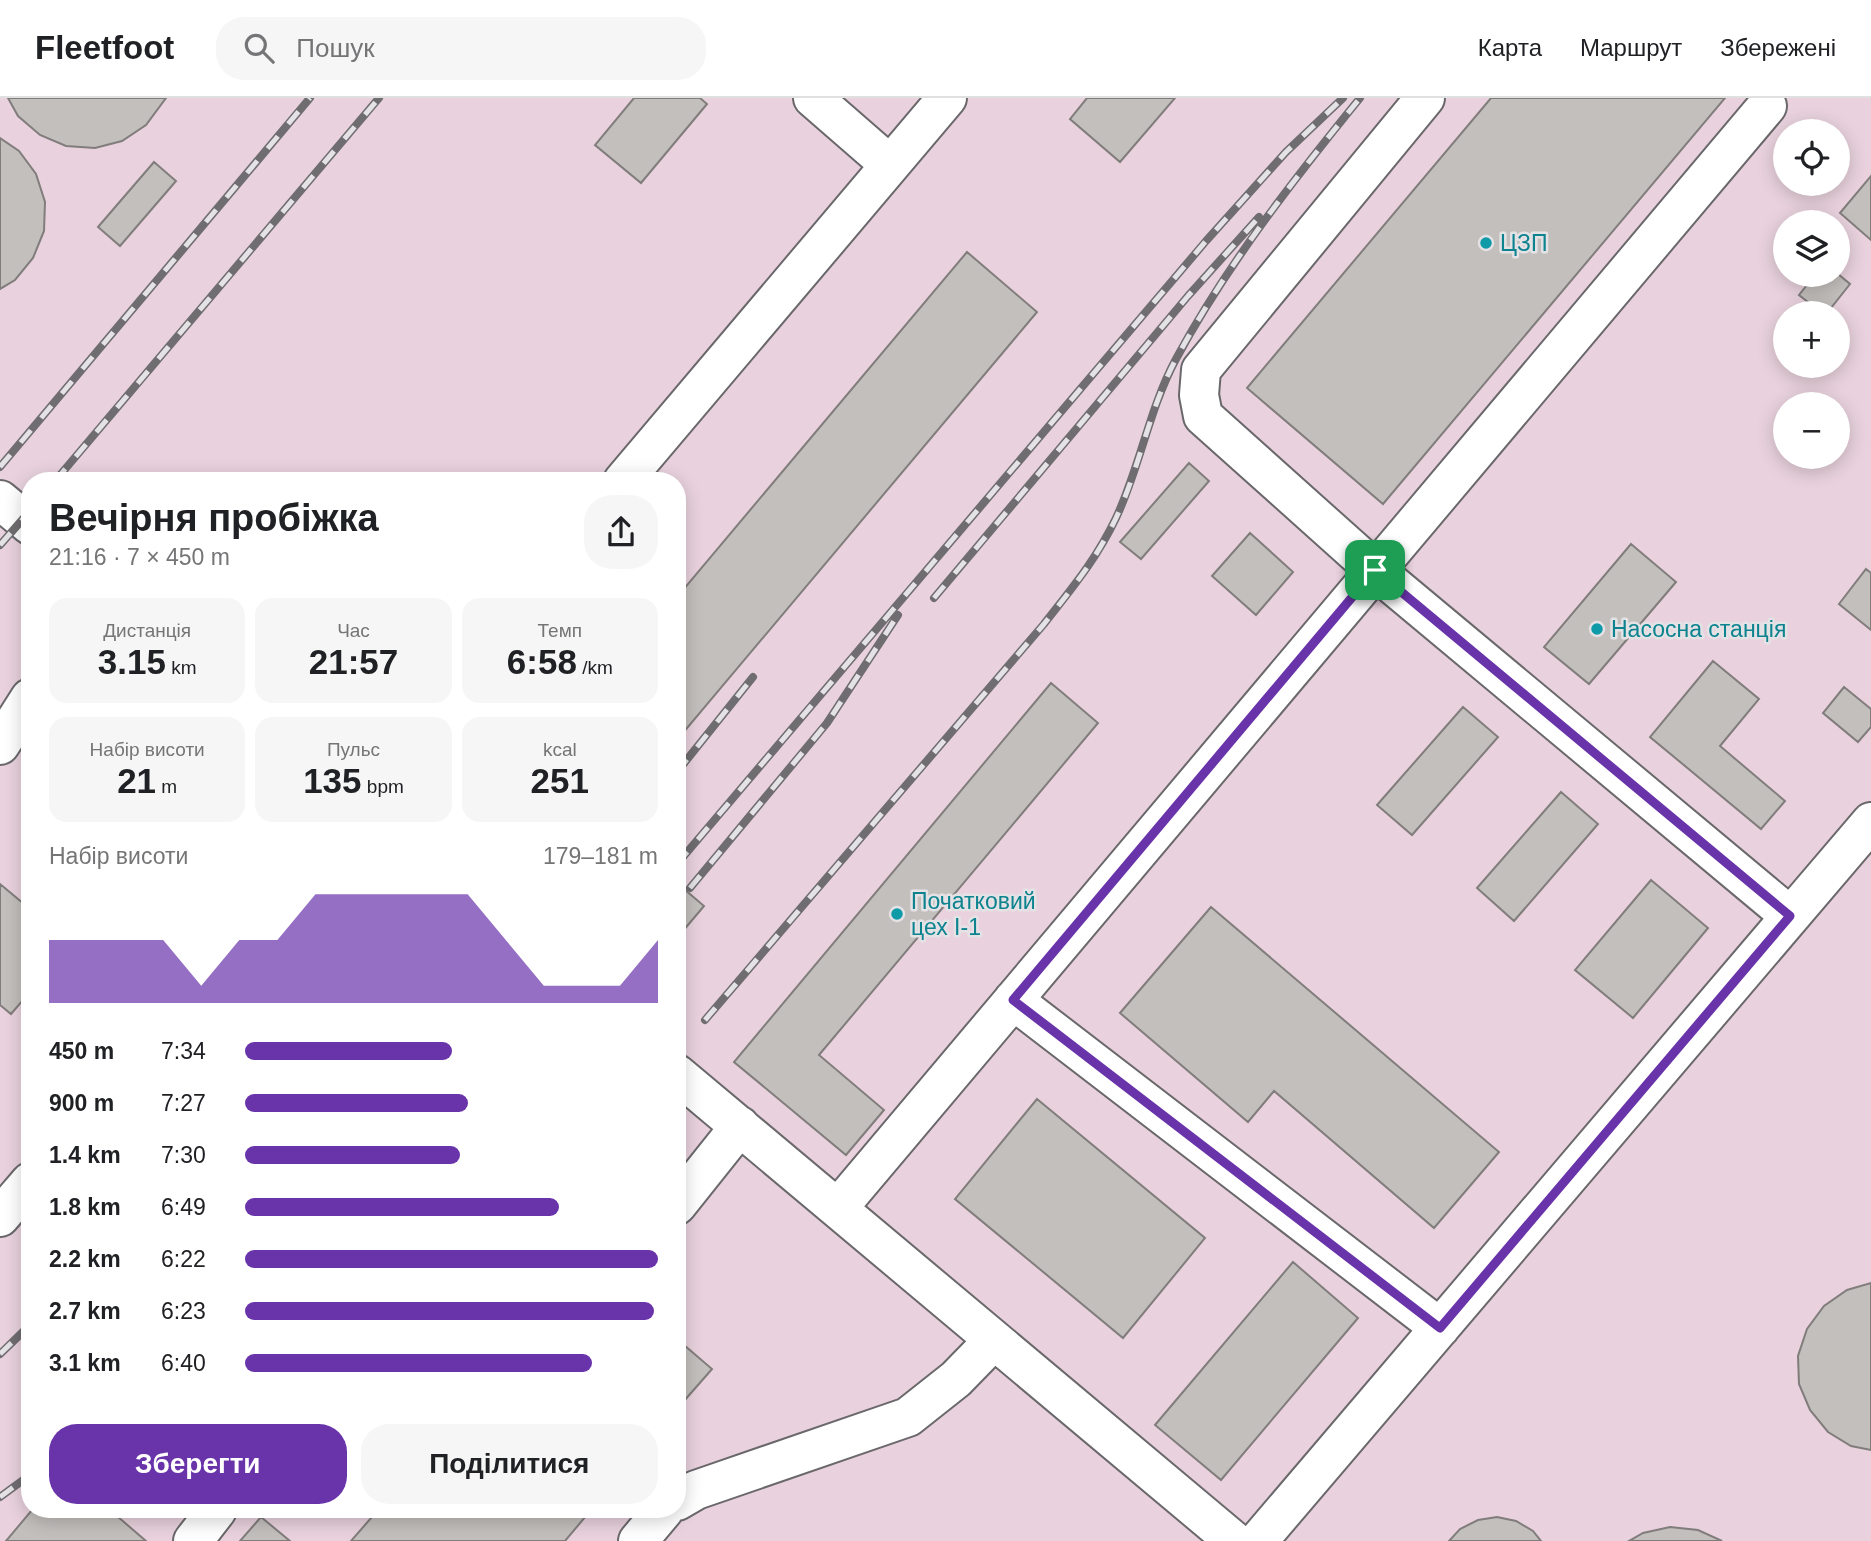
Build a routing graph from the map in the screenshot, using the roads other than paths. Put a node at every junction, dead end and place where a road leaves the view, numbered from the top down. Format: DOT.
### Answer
graph roads {
  1 [pos="813,98"];
  2 [pos="947,98"];
  3 [pos="1425,98"];
  4 [pos="1767,106"];
  5 [pos="890,165"];
  6 [pos="631,472"];
  7 [pos="0,500"];
  8 [pos="21,518"];
  9 [pos="1375,570"];
  10 [pos="21,712"];
  11 [pos="0,745"];
  12 [pos="1871,822"];
  13 [pos="1790,916"];
  14 [pos="1013,1000"];
  15 [pos="686,1081"];
  16 [pos="740,1126"];
  17 [pos="21,1192"];
  18 [pos="686,1194"];
  19 [pos="838,1208"];
  20 [pos="0,1217"];
  21 [pos="1440,1328"];
  22 [pos="995,1340"];
  23 [pos="686,1496"];
  24 [pos="211,1518"];
  25 [pos="657,1518"];
  26 [pos="193,1541"];
  27 [pos="638,1541"];
  28 [pos="1234,1541"];
  29 [pos="1258,1541"];
  1 -- 5 [label="lane"];
  2 -- 5 [label="lane"];
  3 -- 9 [label="lane"];
  4 -- 9 [label="lane"];
  5 -- 6 [label="lane"];
  7 -- 8 [label="lane"];
  9 -- 13 [label="lane"];
  9 -- 14 [label="lane"];
  10 -- 11 [label="lane"];
  12 -- 13 [label="lane"];
  13 -- 21 [label="lane"];
  14 -- 19 [label="lane"];
  14 -- 21 [label="lane"];
  15 -- 16 [label="lane"];
  16 -- 18 [label="lane"];
  16 -- 19 [label="lane"];
  17 -- 20 [label="lane"];
  19 -- 22 [label="lane"];
  21 -- 29 [label="lane"];
  22 -- 23 [label="lane"];
  22 -- 28 [label="lane"];
  24 -- 26 [label="lane"];
  25 -- 27 [label="lane"];
}
